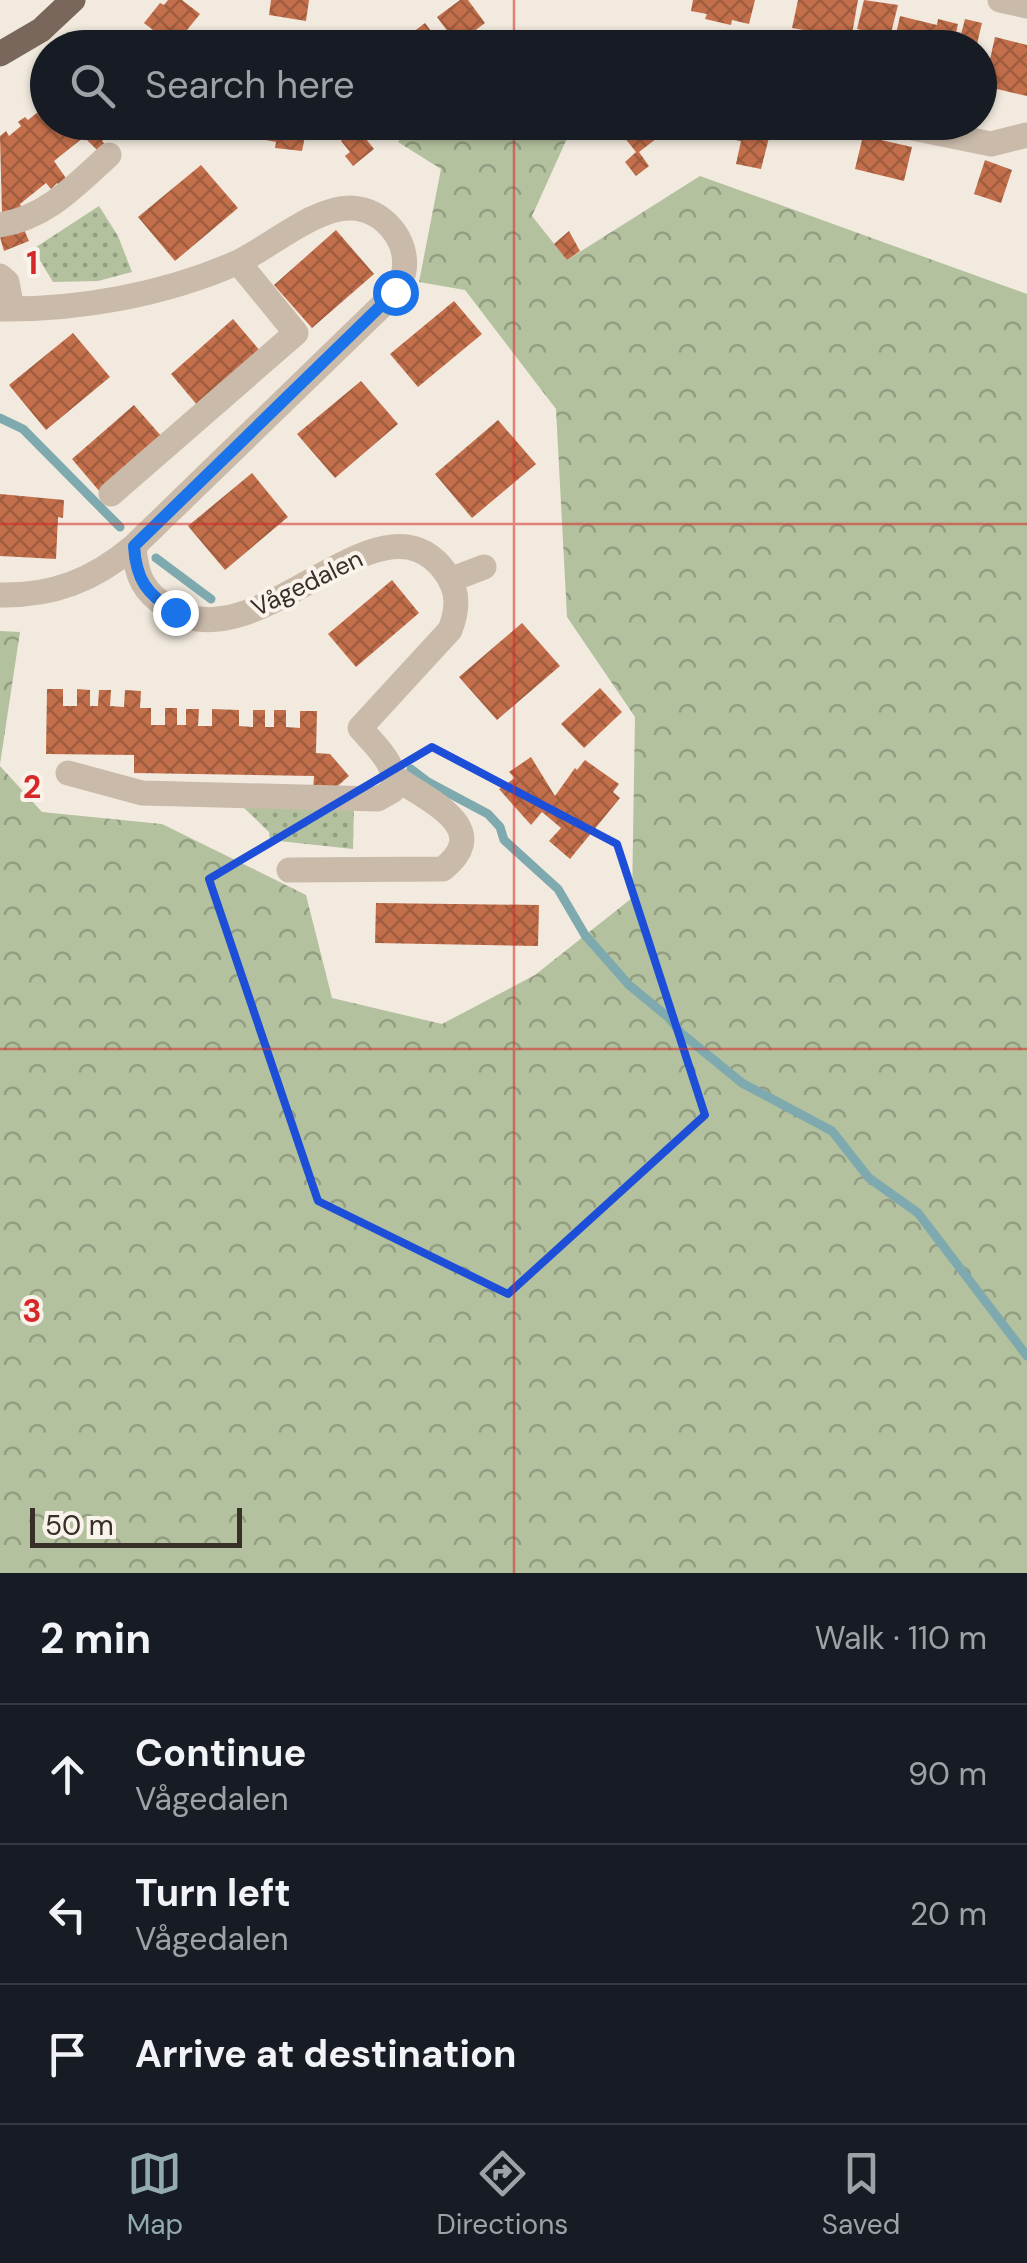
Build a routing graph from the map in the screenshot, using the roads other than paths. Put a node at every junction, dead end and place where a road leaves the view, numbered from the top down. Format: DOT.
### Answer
graph roads {
  1 [pos="73,0"];
  2 [pos="1000,0"];
  3 [pos="1027,6"];
  4 [pos="40,30"];
  5 [pos="30,36"];
  6 [pos="0,54"];
  7 [pos="1027,135"];
  8 [pos="971,140"];
  9 [pos="110,155"];
  10 [pos="0,225"];
  11 [pos="238,262"];
  12 [pos="0,276"];
  13 [pos="6,309"];
  14 [pos="112,494"];
  15 [pos="134,546"];
  16 [pos="484,567"];
  17 [pos="450,580"];
  18 [pos="0,596"];
  19 [pos="68,773"];
  20 [pos="394,773"];
  21 [pos="289,870"];
  1 -- 4 [label="main road"];
  2 -- 3 [label="street"];
  5 -- 6 [label="main road"];
  7 -- 8 [label="street"];
  9 -- 10 [label="street"];
  11 -- 13 [label="street"];
  11 -- 14 [label="street"];
  11 -- 15 [label="street"];
  12 -- 13 [label="street"];
  15 -- 17 [label="street, Vågedalen"];
  15 -- 18 [label="street"];
  16 -- 17 [label="street"];
  17 -- 20 [label="street"];
  19 -- 20 [label="street"];
  20 -- 21 [label="street"];
}
